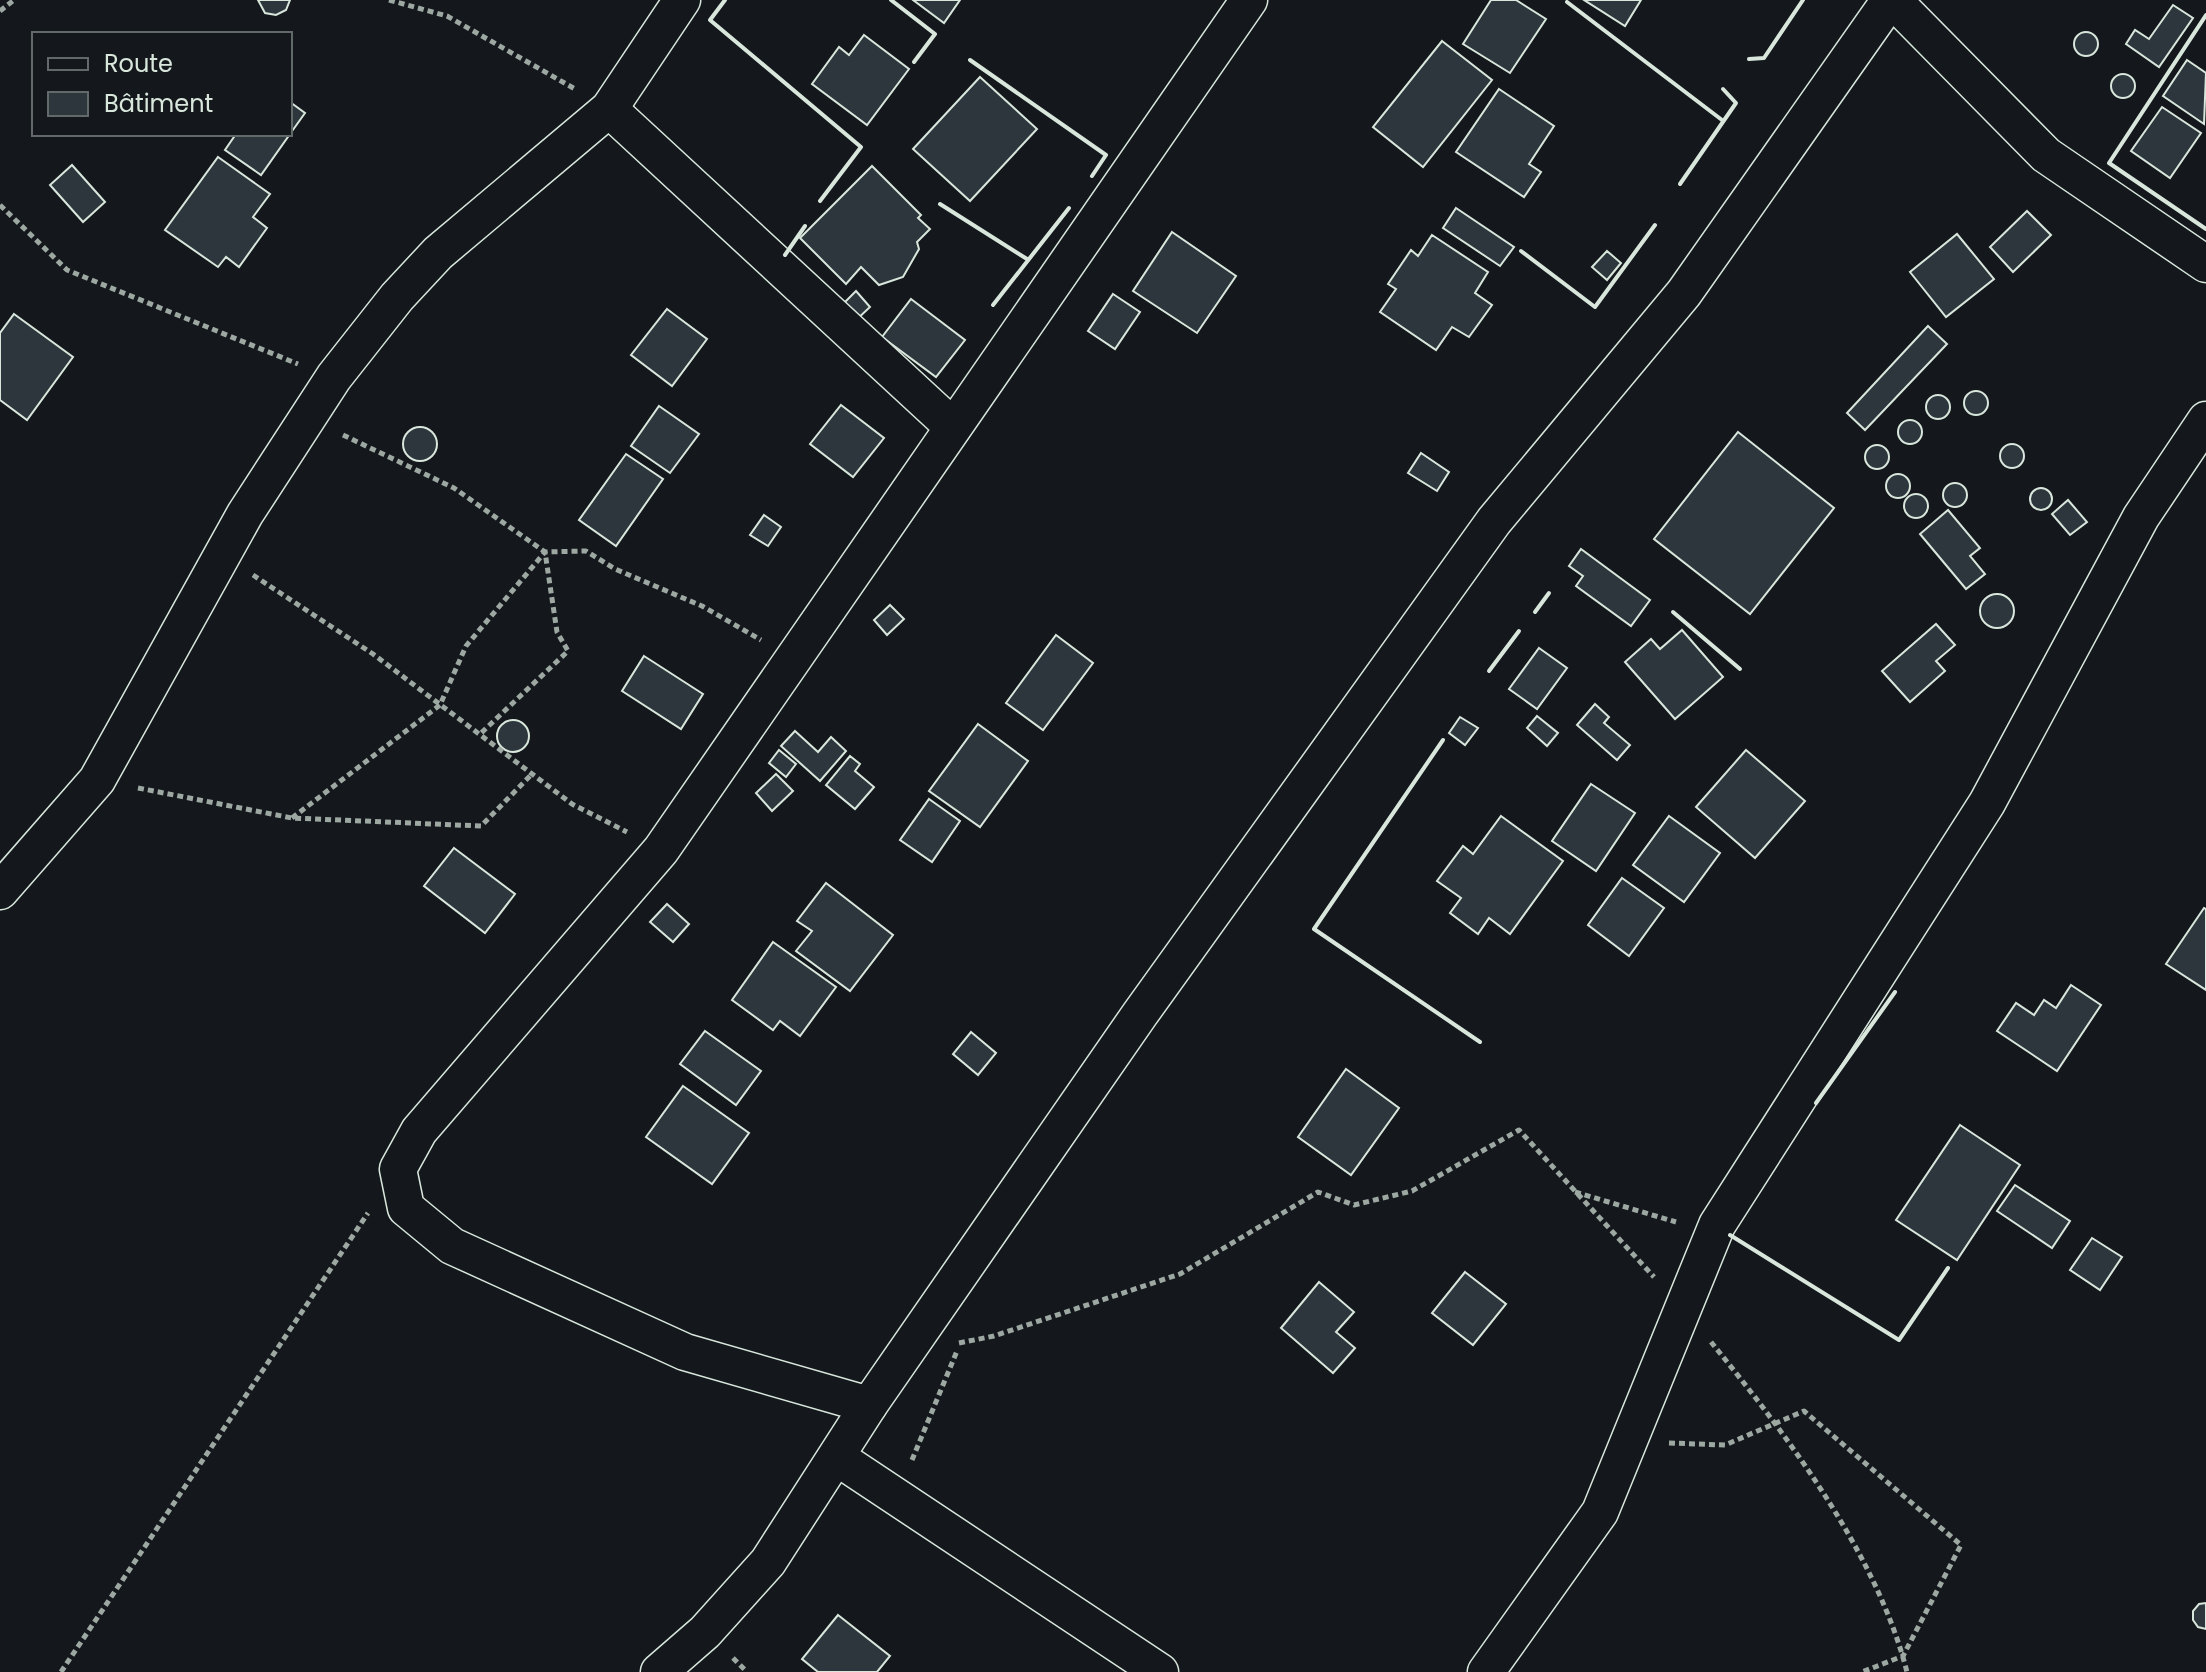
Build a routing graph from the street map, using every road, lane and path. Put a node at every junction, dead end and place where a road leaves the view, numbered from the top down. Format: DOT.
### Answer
graph roads {
  1 [pos="14,0"];
  2 [pos="389,0"];
  3 [pos="682,0"];
  4 [pos="1249,0"];
  5 [pos="1892,0"];
  6 [pos="0,11"];
  7 [pos="609,109"];
  8 [pos="0,205"];
  9 [pos="2206,264"];
  10 [pos="334,377"];
  11 [pos="310,418"];
  12 [pos="2206,420"];
  13 [pos="953,427"];
  14 [pos="545,552"];
  15 [pos="222,555"];
  16 [pos="793,658"];
  17 [pos="440,705"];
  18 [pos="479,735"];
  19 [pos="532,774"];
  20 [pos="97,780"];
  21 [pos="292,818"];
  22 [pos="661,850"];
  23 [pos="0,891"];
  24 [pos="398,1169"];
  25 [pos="1574,1192"];
  26 [pos="1714,1233"];
  27 [pos="1683,1308"];
  28 [pos="960,1342"];
  29 [pos="947,1351"];
  30 [pos="869,1405"];
  31 [pos="1777,1423"];
  32 [pos="1628,1442"];
  33 [pos="838,1458"];
  34 [pos="894,1496"];
  35 [pos="1903,1656"];
  36 [pos="61,1672"];
  37 [pos="659,1672"];
  38 [pos="1160,1672"];
  39 [pos="1486,1672"];
  40 [pos="1862,1672"];
  41 [pos="1907,1672"];
  1 -- 6 [label="path"];
  2 -- 7 [label="path"];
  3 -- 7 [label="street"];
  4 -- 13 [label="street"];
  5 -- 9 [label="street"];
  5 -- 30 [label="street"];
  7 -- 10 [label="street"];
  7 -- 13 [label="street"];
  8 -- 10 [label="path"];
  10 -- 11 [label="street"];
  11 -- 14 [label="path"];
  11 -- 15 [label="street"];
  12 -- 26 [label="street"];
  13 -- 16 [label="street"];
  14 -- 16 [label="path"];
  14 -- 17 [label="path"];
  14 -- 18 [label="path"];
  15 -- 17 [label="path"];
  15 -- 20 [label="street"];
  16 -- 22 [label="street"];
  17 -- 18 [label="path"];
  17 -- 21 [label="path"];
  18 -- 19 [label="path"];
  19 -- 21 [label="path"];
  19 -- 22 [label="path"];
  20 -- 21 [label="path"];
  20 -- 23 [label="street"];
  22 -- 24 [label="street"];
  24 -- 30 [label="street"];
  24 -- 36 [label="path"];
  25 -- 26 [label="path"];
  25 -- 27 [label="path"];
  25 -- 28 [label="path"];
  26 -- 27 [label="street"];
  27 -- 31 [label="path"];
  27 -- 32 [label="street"];
  28 -- 29 [label="path"];
  28 -- 34 [label="path"];
  30 -- 33 [label="street"];
  31 -- 32 [label="path"];
  31 -- 35 [label="path"];
  31 -- 35 [label="path"];
  32 -- 39 [label="street"];
  33 -- 34 [label="street"];
  33 -- 37 [label="street"];
  34 -- 38 [label="street"];
  35 -- 40 [label="path"];
  35 -- 41 [label="path"];
}
